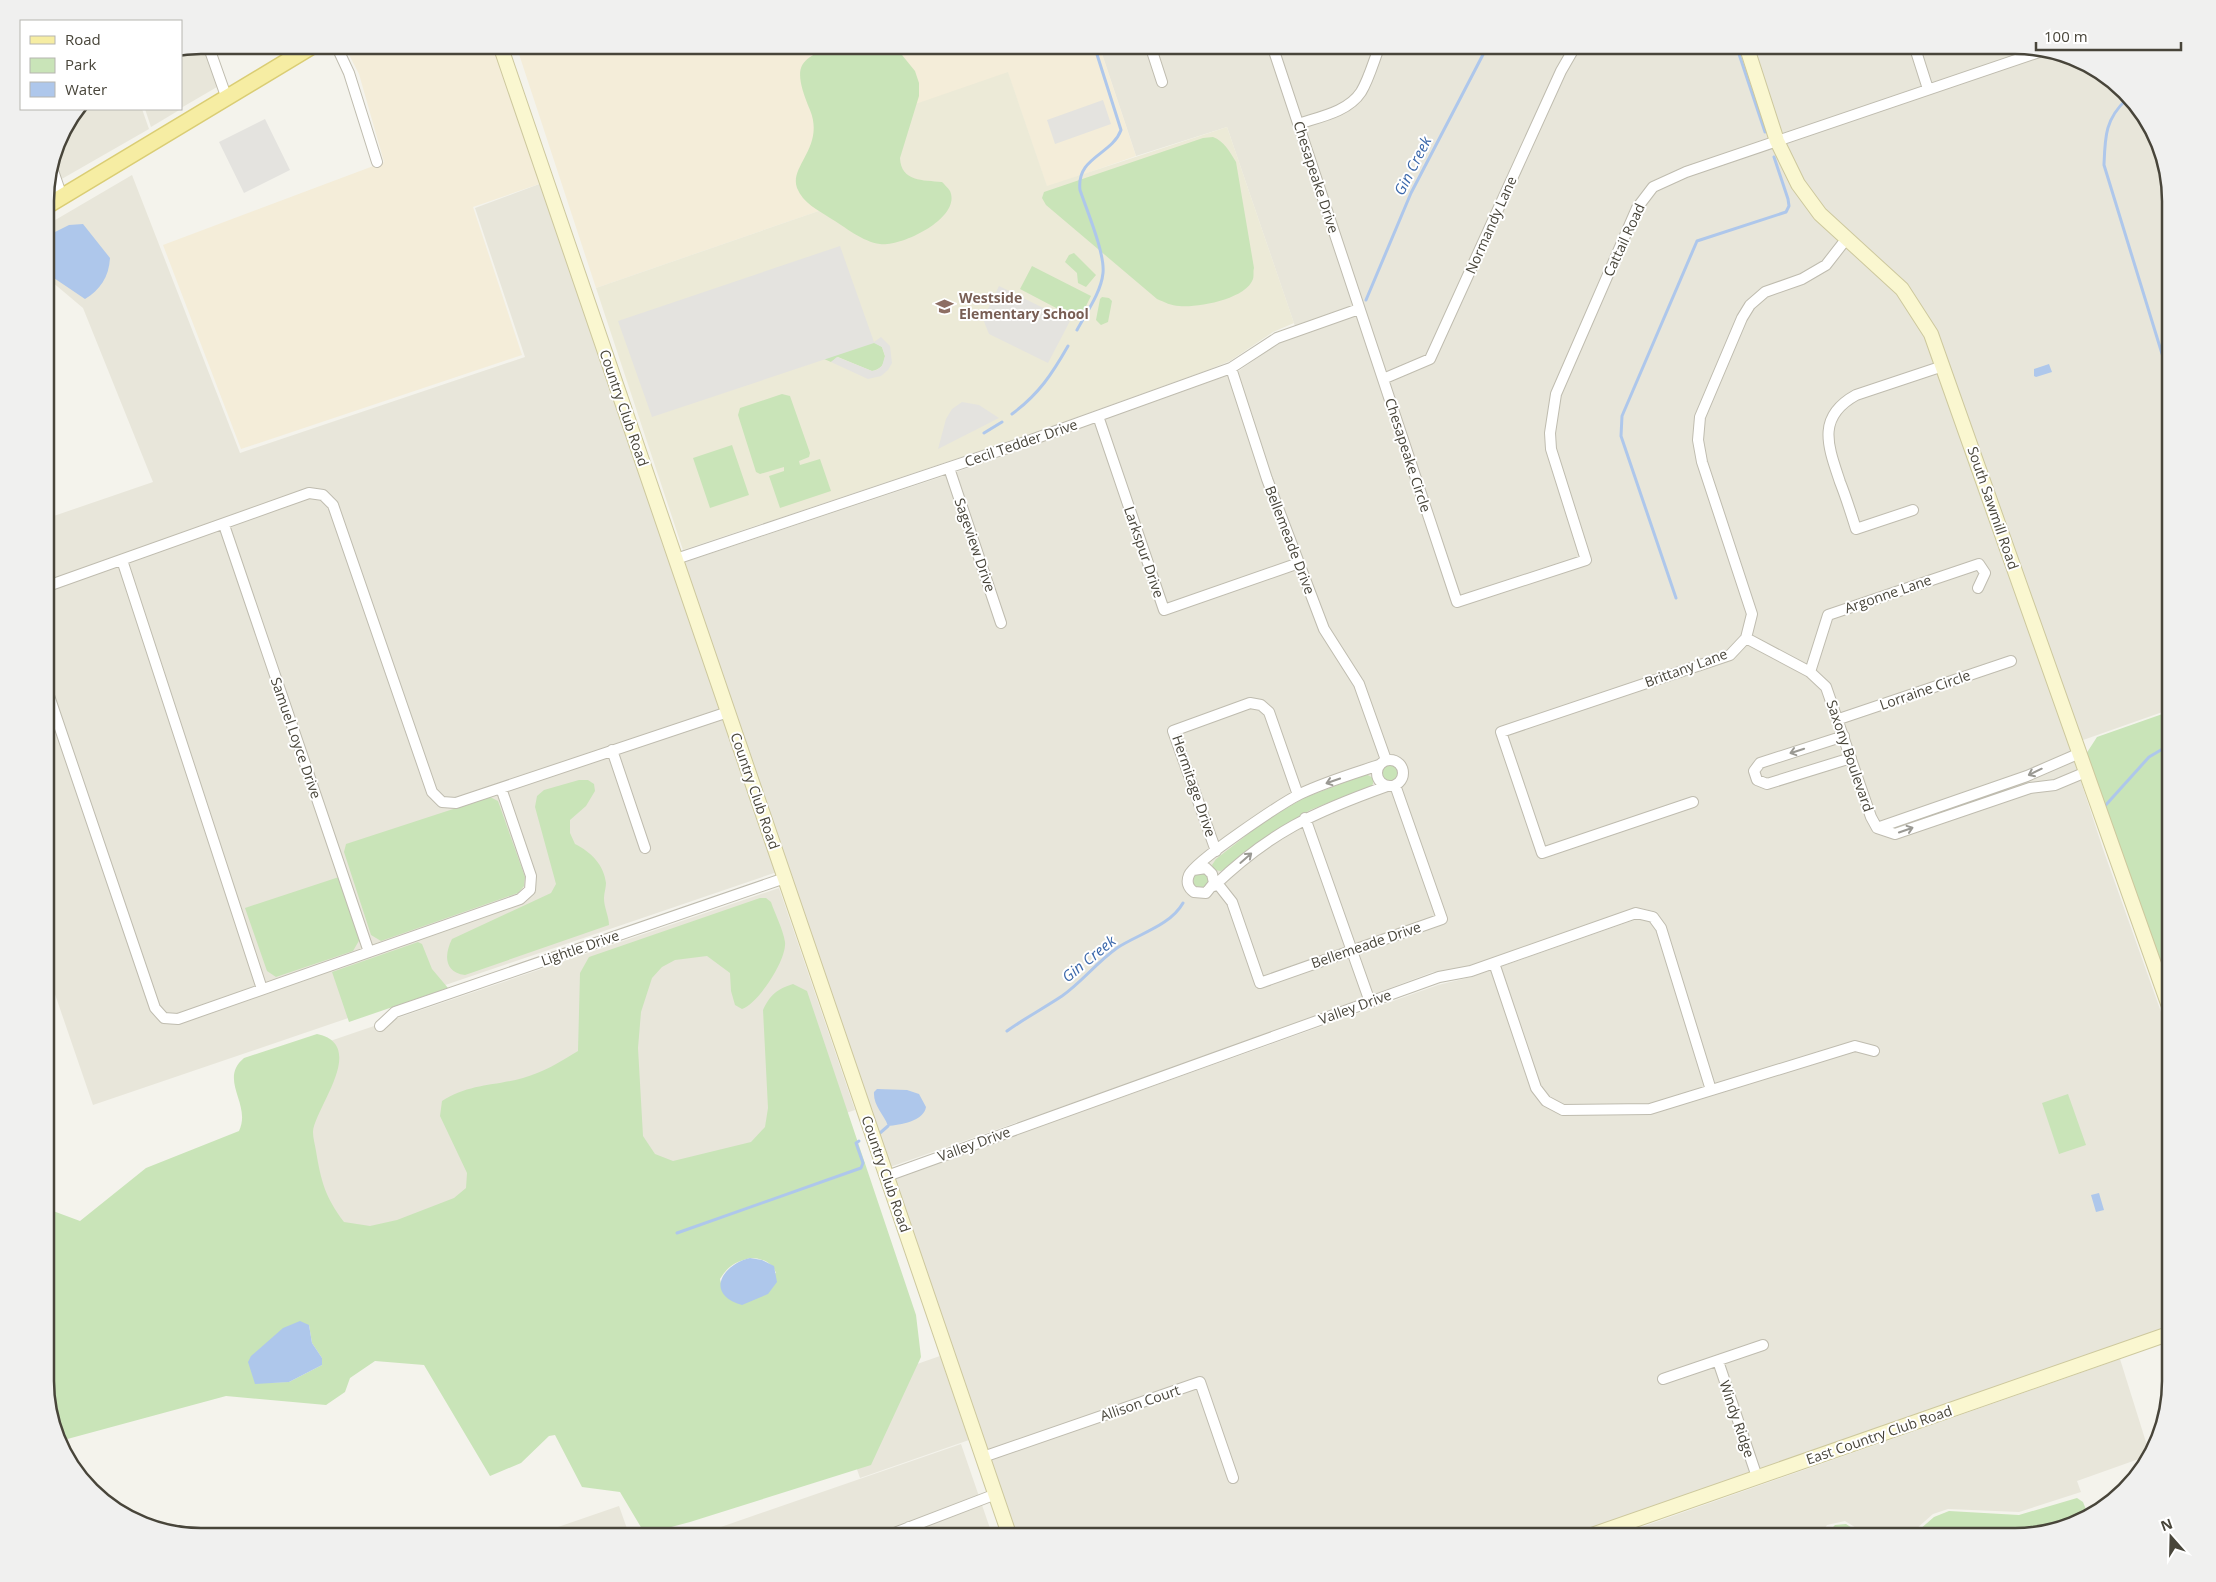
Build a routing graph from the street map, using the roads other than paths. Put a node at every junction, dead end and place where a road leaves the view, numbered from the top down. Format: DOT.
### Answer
graph roads {
  1 [pos="211,54"];
  2 [pos="298,54"];
  3 [pos="340,54"];
  4 [pos="503,54"];
  5 [pos="1153,54"];
  6 [pos="1275,54"];
  7 [pos="1376,54"];
  8 [pos="1571,54"];
  9 [pos="1749,54"];
  10 [pos="1917,54"];
  11 [pos="2030,55"];
  12 [pos="1162,82"];
  13 [pos="1928,89"];
  14 [pos="226,96"];
  15 [pos="1298,124"];
  16 [pos="1777,141"];
  17 [pos="377,162"];
  18 [pos="56,179"];
  19 [pos="62,197"];
  20 [pos="54,202"];
  21 [pos="1847,238"];
  22 [pos="1359,309"];
  23 [pos="1943,366"];
  24 [pos="1232,368"];
  25 [pos="1383,379"];
  26 [pos="1098,416"];
  27 [pos="949,468"];
  28 [pos="1913,510"];
  29 [pos="224,525"];
  30 [pos="676,559"];
  31 [pos="122,560"];
  32 [pos="1299,564"];
  33 [pos="54,584"];
  34 [pos="1978,588"];
  35 [pos="1457,602"];
  36 [pos="1001,623"];
  37 [pos="1746,638"];
  38 [pos="2011,661"];
  39 [pos="1810,672"];
  40 [pos="54,711"];
  41 [pos="728,712"];
  42 [pos="1839,719"];
  43 [pos="1844,736"];
  44 [pos="612,750"];
  45 [pos="2080,754"];
  46 [pos="1851,758"];
  47 [pos="1382,762"];
  48 [pos="2086,772"];
  49 [pos="1391,785"];
  50 [pos="501,788"];
  51 [pos="1298,795"];
  52 [pos="1693,802"];
  53 [pos="1305,818"];
  54 [pos="1877,828"];
  55 [pos="645,848"];
  56 [pos="1216,851"];
  57 [pos="1193,870"];
  58 [pos="785,878"];
  59 [pos="1214,887"];
  60 [pos="1352,950"];
  61 [pos="369,952"];
  62 [pos="1494,963"];
  63 [pos="2162,987"];
  64 [pos="262,989"];
  65 [pos="1370,1002"];
  66 [pos="380,1026"];
  67 [pos="1874,1051"];
  68 [pos="1711,1090"];
  69 [pos="886,1176"];
  70 [pos="2162,1335"];
  71 [pos="1763,1345"];
  72 [pos="1718,1361"];
  73 [pos="1663,1379"];
  74 [pos="983,1457"];
  75 [pos="1757,1477"];
  76 [pos="1233,1478"];
  77 [pos="996,1494"];
  78 [pos="920,1528"];
  79 [pos="1007,1528"];
  80 [pos="1612,1528"];
  1 -- 14 [label="street"];
  2 -- 14 [label="main road"];
  3 -- 17 [label="street"];
  4 -- 30 [label="street, Country Club Road"];
  5 -- 12 [label="street"];
  6 -- 15 [label="street, Chesapeake Drive"];
  7 -- 15 [label="street"];
  8 -- 25 [label="street, Normandy Lane"];
  9 -- 16 [label="street, South Sawmill Road"];
  10 -- 13 [label="street"];
  11 -- 13 [label="street, Cattail Road"];
  13 -- 16 [label="street, Cattail Road"];
  14 -- 19 [label="main road"];
  15 -- 22 [label="street, Chesapeake Drive"];
  16 -- 21 [label="street, South Sawmill Road"];
  16 -- 35 [label="street, Cattail Road"];
  18 -- 19 [label="street"];
  19 -- 20 [label="main road"];
  21 -- 23 [label="street, South Sawmill Road"];
  21 -- 37 [label="street"];
  22 -- 24 [label="street, Cecil Tedder Drive"];
  22 -- 25 [label="street, Chesapeake Circle"];
  23 -- 28 [label="street"];
  23 -- 45 [label="street, South Sawmill Road"];
  24 -- 26 [label="street, Cecil Tedder Drive"];
  24 -- 32 [label="street, Bellemeade Drive"];
  25 -- 35 [label="street, Chesapeake Circle"];
  26 -- 27 [label="street, Cecil Tedder Drive"];
  26 -- 32 [label="street, Larkspur Drive"];
  27 -- 30 [label="street, Cecil Tedder Drive"];
  27 -- 36 [label="street, Sageview Drive"];
  29 -- 31 [label="street"];
  29 -- 50 [label="street"];
  29 -- 61 [label="street, Samuel Loyce Drive"];
  30 -- 41 [label="street, Country Club Road"];
  31 -- 33 [label="street"];
  31 -- 64 [label="street"];
  32 -- 47 [label="street, Bellemeade Drive"];
  34 -- 39 [label="street, Argonne Lane"];
  37 -- 39 [label="street, Saxony Boulevard"];
  37 -- 52 [label="street, Brittany Lane"];
  38 -- 42 [label="street, Lorraine Circle"];
  39 -- 42 [label="street, Saxony Boulevard"];
  40 -- 64 [label="street"];
  41 -- 44 [label="street"];
  41 -- 58 [label="street, Country Club Road"];
  42 -- 43 [label="street, Saxony Boulevard"];
  43 -- 46 [label="street, Saxony Boulevard"];
  43 -- 46 [label="street, one-way"];
  44 -- 50 [label="street"];
  44 -- 55 [label="street"];
  45 -- 48 [label="street, South Sawmill Road"];
  45 -- 54 [label="street, Saxony Boulevard, one-way"];
  46 -- 54 [label="street, Saxony Boulevard"];
  47 -- 49 [label="street"];
  47 -- 49 [label="street"];
  47 -- 51 [label="street, one-way"];
  54 -- 48 [label="street, Saxony Boulevard, one-way"];
  48 -- 63 [label="street, South Sawmill Road"];
  49 -- 53 [label="street"];
  49 -- 60 [label="street, Bellemeade Drive"];
  50 -- 61 [label="street"];
  51 -- 56 [label="street"];
  51 -- 56 [label="street, Hermitage Drive"];
  59 -- 53 [label="street, one-way"];
  53 -- 60 [label="street"];
  56 -- 57 [label="street"];
  57 -- 59 [label="street"];
  57 -- 59 [label="street"];
  58 -- 66 [label="street, Lightle Drive"];
  58 -- 69 [label="street, Country Club Road"];
  59 -- 60 [label="street, Bellemeade Drive"];
  60 -- 65 [label="street"];
  61 -- 64 [label="street"];
  62 -- 65 [label="street, Valley Drive"];
  62 -- 68 [label="street"];
  62 -- 68 [label="street, Valley Drive"];
  65 -- 69 [label="street, Valley Drive"];
  67 -- 68 [label="street"];
  69 -- 74 [label="street, Country Club Road"];
  70 -- 75 [label="street, East Country Club Road"];
  71 -- 72 [label="street"];
  72 -- 73 [label="street"];
  72 -- 75 [label="street, Windy Ridge"];
  74 -- 76 [label="street, Allison Court"];
  74 -- 77 [label="street, Country Club Road"];
  75 -- 80 [label="street, East Country Club Road"];
  77 -- 78 [label="street"];
  77 -- 79 [label="street, Country Club Road"];
}
